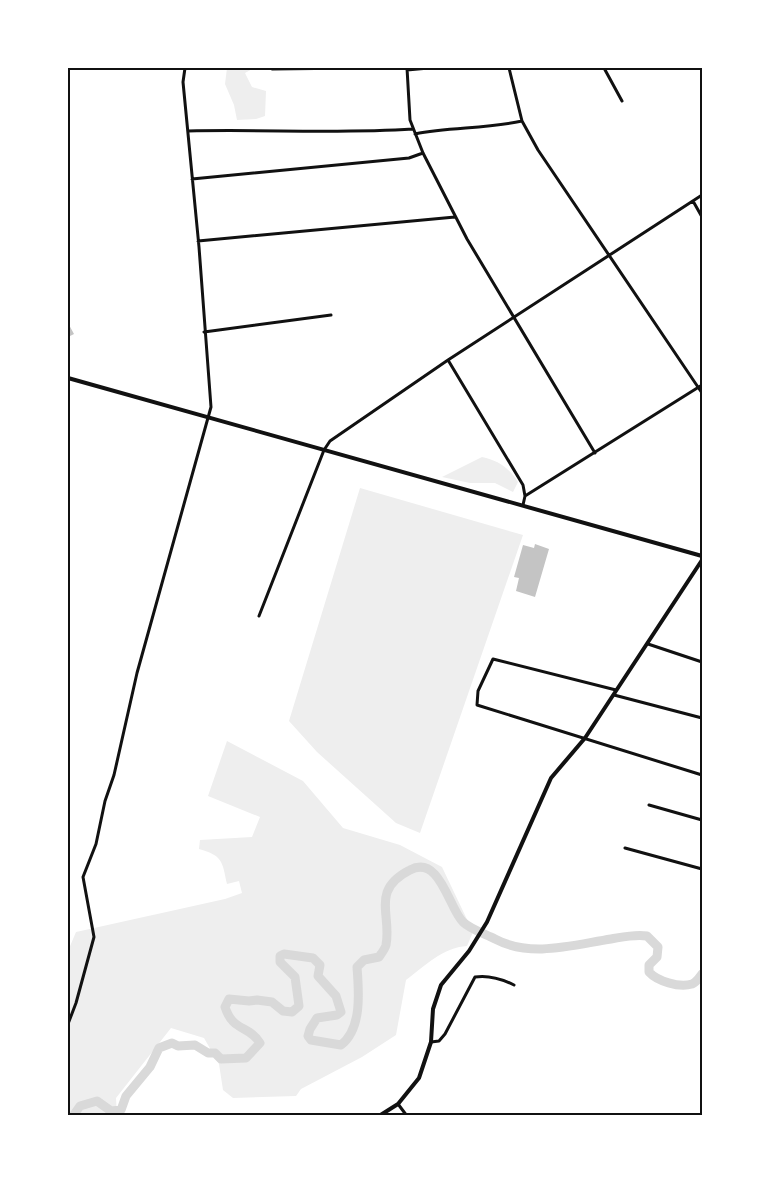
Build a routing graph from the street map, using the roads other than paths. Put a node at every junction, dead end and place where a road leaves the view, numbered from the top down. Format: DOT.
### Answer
graph roads {
  1 [pos="185,68"];
  2 [pos="358,68"];
  3 [pos="429,68"];
  4 [pos="509,68"];
  5 [pos="604,68"];
  6 [pos="272,69"];
  7 [pos="407,69"];
  8 [pos="622,101"];
  9 [pos="522,121"];
  10 [pos="412,129"];
  11 [pos="188,131"];
  12 [pos="415,134"];
  13 [pos="423,153"];
  14 [pos="192,179"];
  15 [pos="702,195"];
  16 [pos="693,201"];
  17 [pos="455,217"];
  18 [pos="702,217"];
  19 [pos="198,241"];
  20 [pos="609,255"];
  21 [pos="331,315"];
  22 [pos="514,317"];
  23 [pos="204,332"];
  24 [pos="448,360"];
  25 [pos="68,378"];
  26 [pos="701,386"];
  27 [pos="702,393"];
  28 [pos="207,418"];
  29 [pos="324,450"];
  30 [pos="595,453"];
  31 [pos="525,496"];
  32 [pos="523,505"];
  33 [pos="702,558"];
  34 [pos="260,616"];
  35 [pos="648,644"];
  36 [pos="702,662"];
  37 [pos="618,691"];
  38 [pos="614,696"];
  39 [pos="702,718"];
  40 [pos="585,738"];
  41 [pos="702,775"];
  42 [pos="649,805"];
  43 [pos="702,820"];
  44 [pos="625,848"];
  45 [pos="702,869"];
  46 [pos="514,985"];
  47 [pos="68,1024"];
  48 [pos="431,1042"];
  49 [pos="398,1104"];
  50 [pos="379,1116"];
  51 [pos="407,1116"];
  1 -- 11 [label="street"];
  2 -- 6 [label="street"];
  3 -- 7 [label="street"];
  4 -- 9 [label="street"];
  5 -- 8 [label="street"];
  7 -- 10 [label="street"];
  9 -- 12 [label="street"];
  9 -- 20 [label="street"];
  10 -- 11 [label="street"];
  10 -- 12 [label="street"];
  11 -- 14 [label="street"];
  12 -- 13 [label="street"];
  13 -- 14 [label="street"];
  13 -- 17 [label="street"];
  14 -- 19 [label="street"];
  15 -- 16 [label="street"];
  16 -- 18 [label="street"];
  16 -- 20 [label="street"];
  17 -- 19 [label="street"];
  17 -- 22 [label="street"];
  19 -- 23 [label="street"];
  20 -- 22 [label="street"];
  20 -- 26 [label="street"];
  21 -- 23 [label="street"];
  22 -- 24 [label="street"];
  22 -- 30 [label="street"];
  23 -- 28 [label="street"];
  24 -- 29 [label="street"];
  24 -- 31 [label="street"];
  25 -- 28 [label="main road"];
  26 -- 27 [label="street"];
  26 -- 30 [label="street"];
  28 -- 29 [label="main road"];
  28 -- 47 [label="street"];
  29 -- 32 [label="main road"];
  29 -- 34 [label="street"];
  30 -- 31 [label="street"];
  31 -- 32 [label="street"];
  32 -- 33 [label="main road"];
  33 -- 35 [label="main road"];
  35 -- 36 [label="street"];
  35 -- 37 [label="main road"];
  37 -- 38 [label="main road"];
  37 -- 40 [label="street"];
  38 -- 39 [label="street"];
  38 -- 40 [label="main road"];
  40 -- 41 [label="street"];
  40 -- 48 [label="main road"];
  42 -- 43 [label="street"];
  44 -- 45 [label="street"];
  46 -- 48 [label="street"];
  48 -- 49 [label="main road"];
  49 -- 50 [label="main road"];
  49 -- 51 [label="street"];
}
